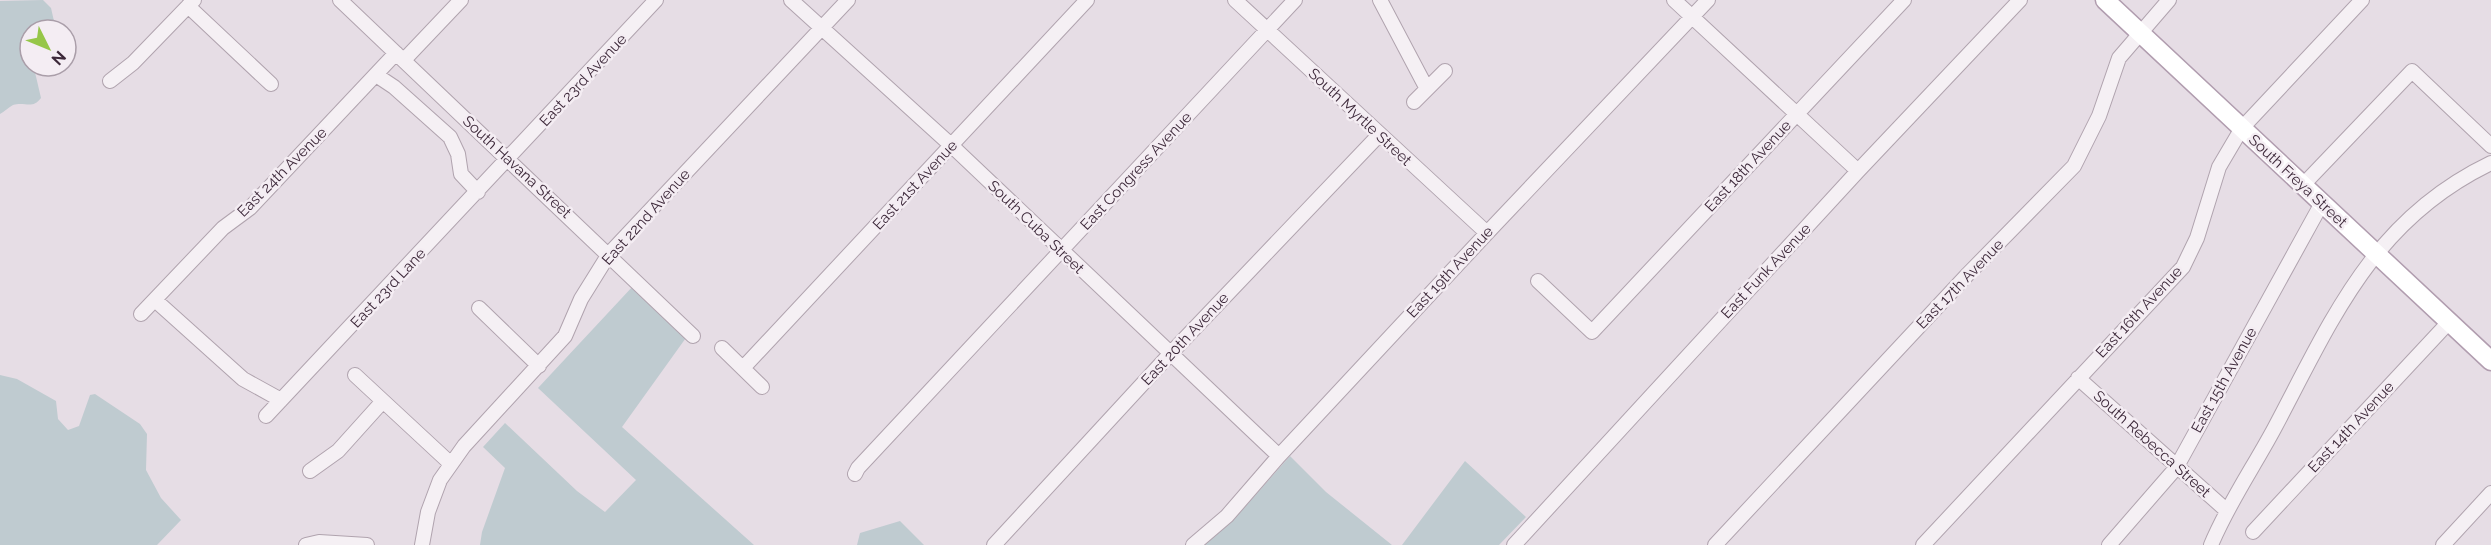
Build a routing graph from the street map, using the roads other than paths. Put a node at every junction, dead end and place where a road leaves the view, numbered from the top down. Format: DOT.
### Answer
graph roads {
  1 [pos="340,0"];
  2 [pos="461,0"];
  3 [pos="656,0"];
  4 [pos="791,0"];
  5 [pos="848,0"];
  6 [pos="1087,0"];
  7 [pos="1235,0"];
  8 [pos="1295,0"];
  9 [pos="1380,0"];
  10 [pos="1674,0"];
  11 [pos="1708,0"];
  12 [pos="1904,0"];
  13 [pos="2020,0"];
  14 [pos="2105,0"];
  15 [pos="2169,0"];
  16 [pos="2362,0"];
  17 [pos="191,3"];
  18 [pos="1692,17"];
  19 [pos="822,29"];
  20 [pos="1268,30"];
  21 [pos="2139,32"];
  22 [pos="400,56"];
  23 [pos="1445,71"];
  24 [pos="376,75"];
  25 [pos="110,81"];
  26 [pos="271,84"];
  27 [pos="1427,89"];
  28 [pos="1414,102"];
  29 [pos="1797,114"];
  30 [pos="2242,128"];
  31 [pos="1379,135"];
  32 [pos="952,146"];
  33 [pos="2491,146"];
  34 [pos="509,159"];
  35 [pos="2491,163"];
  36 [pos="1858,171"];
  37 [pos="2302,186"];
  38 [pos="478,192"];
  39 [pos="2322,203"];
  40 [pos="1487,233"];
  41 [pos="1062,251"];
  42 [pos="609,254"];
  43 [pos="2375,254"];
  44 [pos="1538,281"];
  45 [pos="155,300"];
  46 [pos="479,308"];
  47 [pos="141,314"];
  48 [pos="2449,322"];
  49 [pos="693,336"];
  50 [pos="722,348"];
  51 [pos="1171,353"];
  52 [pos="2491,362"];
  53 [pos="539,366"];
  54 [pos="743,368"];
  55 [pos="355,375"];
  56 [pos="2078,378"];
  57 [pos="762,387"];
  58 [pos="281,400"];
  59 [pos="383,401"];
  60 [pos="266,416"];
  61 [pos="1279,456"];
  62 [pos="451,464"];
  63 [pos="2176,468"];
  64 [pos="310,471"];
  65 [pos="855,474"];
  66 [pos="2491,493"];
  67 [pos="2226,510"];
  68 [pos="2253,532"];
  69 [pos="306,545"];
  70 [pos="367,545"];
  71 [pos="422,545"];
  72 [pos="994,545"];
  73 [pos="1193,545"];
  74 [pos="1514,545"];
  75 [pos="1715,545"];
  76 [pos="1923,545"];
  77 [pos="2109,545"];
  78 [pos="2211,545"];
  79 [pos="2443,545"];
  1 -- 22 [label="street, South Havana Street"];
  2 -- 22 [label="street, East 24th Avenue"];
  3 -- 34 [label="street, East 23rd Avenue"];
  4 -- 19 [label="street, South Cuba Street"];
  5 -- 19 [label="street, East 22nd Avenue"];
  6 -- 32 [label="street, East 21st Avenue"];
  7 -- 20 [label="street, South Myrtle Street"];
  8 -- 20 [label="street, East Congress Avenue"];
  9 -- 27 [label="street"];
  10 -- 18 [label="street"];
  11 -- 18 [label="street, East 19th Avenue"];
  12 -- 29 [label="street, East 18th Avenue"];
  13 -- 36 [label="street, East Funk Avenue"];
  14 -- 21 [label="main road, South Freya Street"];
  15 -- 21 [label="street, East 17th Avenue"];
  16 -- 30 [label="street, East 16th Avenue"];
  17 -- 25 [label="street"];
  17 -- 26 [label="street"];
  18 -- 29 [label="street"];
  18 -- 40 [label="street, East 19th Avenue"];
  19 -- 32 [label="street, South Cuba Street"];
  19 -- 42 [label="street, East 22nd Avenue"];
  20 -- 31 [label="street, South Myrtle Street"];
  20 -- 41 [label="street, East Congress Avenue"];
  21 -- 30 [label="main road, South Freya Street"];
  21 -- 75 [label="street, East 17th Avenue"];
  22 -- 24 [label="street, East 24th Avenue"];
  22 -- 34 [label="street, South Havana Street"];
  23 -- 27 [label="street"];
  24 -- 38 [label="street"];
  24 -- 45 [label="street, East 24th Avenue"];
  27 -- 28 [label="street"];
  29 -- 36 [label="street"];
  29 -- 44 [label="street, East 18th Avenue"];
  30 -- 37 [label="main road, South Freya Street"];
  30 -- 56 [label="street, East 16th Avenue"];
  31 -- 40 [label="street, South Myrtle Street"];
  31 -- 51 [label="street, East 20th Avenue"];
  32 -- 41 [label="street, South Cuba Street"];
  32 -- 54 [label="street, East 21st Avenue"];
  33 -- 37 [label="street"];
  34 -- 38 [label="street, East 23rd Lane"];
  34 -- 42 [label="street, South Havana Street"];
  35 -- 43 [label="street"];
  36 -- 74 [label="street, East Funk Avenue"];
  37 -- 39 [label="main road, South Freya Street"];
  38 -- 58 [label="street, East 23rd Lane"];
  39 -- 43 [label="main road, South Freya Street"];
  39 -- 63 [label="street, East 15th Avenue"];
  40 -- 61 [label="street, East 19th Avenue"];
  41 -- 51 [label="street, South Cuba Street"];
  41 -- 65 [label="street, East Congress Avenue"];
  42 -- 49 [label="street, South Havana Street"];
  42 -- 53 [label="street, East 22nd Avenue"];
  43 -- 48 [label="main road, South Freya Street"];
  43 -- 67 [label="street"];
  45 -- 47 [label="street, East 24th Avenue"];
  45 -- 58 [label="street"];
  46 -- 53 [label="street"];
  48 -- 52 [label="main road, South Freya Street"];
  48 -- 68 [label="street, East 14th Avenue"];
  50 -- 54 [label="street"];
  51 -- 61 [label="street, South Cuba Street"];
  51 -- 72 [label="street, East 20th Avenue"];
  53 -- 62 [label="street, East 22nd Avenue"];
  54 -- 57 [label="street"];
  55 -- 59 [label="street"];
  56 -- 63 [label="street, South Rebecca Street"];
  56 -- 76 [label="street, East 16th Avenue"];
  58 -- 60 [label="street, East 23rd Lane"];
  59 -- 62 [label="street"];
  59 -- 64 [label="street"];
  61 -- 73 [label="street, East 19th Avenue"];
  62 -- 71 [label="street, East 22nd Avenue"];
  63 -- 67 [label="street, South Rebecca Street"];
  63 -- 77 [label="street, East 15th Avenue"];
  66 -- 79 [label="street"];
  67 -- 78 [label="street"];
  69 -- 70 [label="street"];
}
